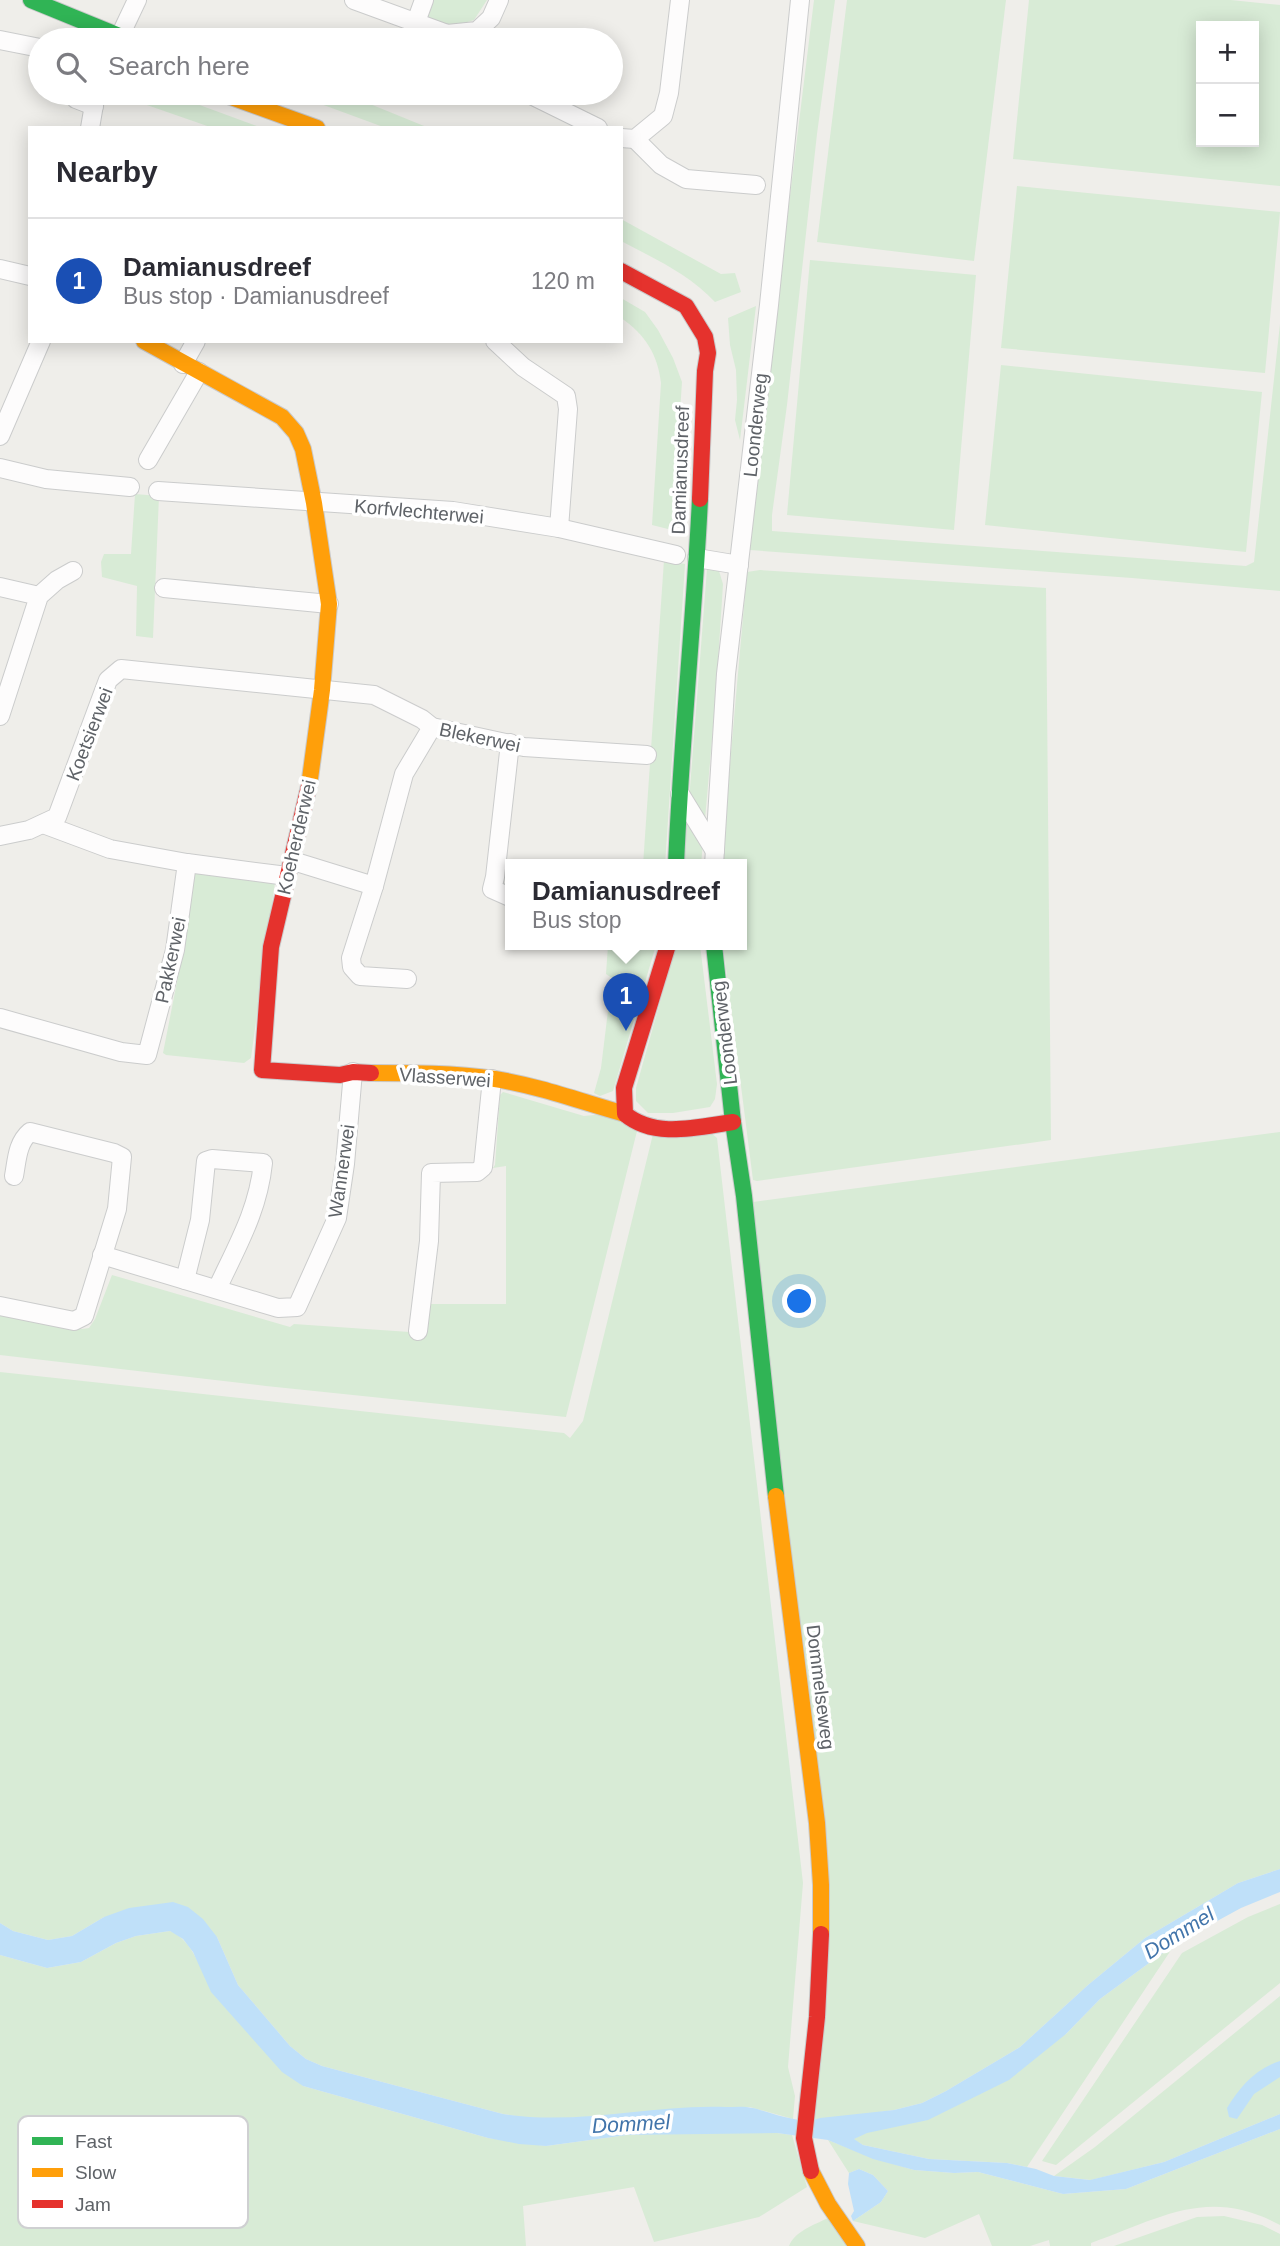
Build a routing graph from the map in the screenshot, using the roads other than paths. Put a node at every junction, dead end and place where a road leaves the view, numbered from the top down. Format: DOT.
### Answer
graph roads {
  1 [pos="31,0"];
  2 [pos="137,0"];
  3 [pos="354,0"];
  4 [pos="424,0"];
  5 [pos="499,0"];
  6 [pos="680,0"];
  7 [pos="800,0"];
  8 [pos="47,8"];
  9 [pos="415,22"];
  10 [pos="74,28"];
  11 [pos="101,28"];
  12 [pos="126,28"];
  13 [pos="430,28"];
  14 [pos="480,28"];
  15 [pos="0,40"];
  16 [pos="28,46"];
  17 [pos="94,105"];
  18 [pos="253,105"];
  19 [pos="551,105"];
  20 [pos="90,126"];
  21 [pos="311,126"];
  22 [pos="594,126"];
  23 [pos="628,139"];
  24 [pos="756,185"];
  25 [pos="0,269"];
  26 [pos="623,272"];
  27 [pos="28,276"];
  28 [pos="657,292"];
  29 [pos="40,343"];
  30 [pos="147,343"];
  31 [pos="196,343"];
  32 [pos="497,343"];
  33 [pos="191,368"];
  34 [pos="705,371"];
  35 [pos="0,436"];
  36 [pos="148,460"];
  37 [pos="0,468"];
  38 [pos="130,487"];
  39 [pos="158,491"];
  40 [pos="314,503"];
  41 [pos="559,528"];
  42 [pos="676,555"];
  43 [pos="697,558"];
  44 [pos="740,565"];
  45 [pos="74,571"];
  46 [pos="0,587"];
  47 [pos="164,588"];
  48 [pos="39,596"];
  49 [pos="329,604"];
  50 [pos="322,690"];
  51 [pos="0,716"];
  52 [pos="432,727"];
  53 [pos="510,743"];
  54 [pos="647,755"];
  55 [pos="679,792"];
  56 [pos="43,824"];
  57 [pos="0,836"];
  58 [pos="715,858"];
  59 [pos="676,859"];
  60 [pos="187,863"];
  61 [pos="290,869"];
  62 [pos="374,886"];
  63 [pos="505,895"];
  64 [pos="666,950"];
  65 [pos="715,950"];
  66 [pos="407,979"];
  67 [pos="0,1018"];
  68 [pos="262,1070"];
  69 [pos="353,1072"];
  70 [pos="492,1079"];
  71 [pos="625,1114"];
  72 [pos="733,1122"];
  73 [pos="14,1176"];
  74 [pos="102,1255"];
  75 [pos="185,1280"];
  76 [pos="216,1289"];
  77 [pos="0,1306"];
  78 [pos="418,1331"];
  79 [pos="857,2246"];
  1 -- 8 [label="street"];
  2 -- 12 [label="street"];
  3 -- 9 [label="street"];
  4 -- 9 [label="street"];
  5 -- 14 [label="street"];
  6 -- 23 [label="street"];
  7 -- 44 [label="street, Loonderweg"];
  8 -- 10 [label="street"];
  8 -- 11 [label="street"];
  9 -- 13 [label="street"];
  15 -- 16 [label="street"];
  17 -- 20 [label="street"];
  18 -- 21 [label="street"];
  19 -- 22 [label="street"];
  23 -- 24 [label="street"];
  25 -- 27 [label="street"];
  26 -- 28 [label="street, Damianusdreef"];
  28 -- 34 [label="street, Damianusdreef"];
  28 -- 34 [label="street, Damianusdreef"];
  29 -- 35 [label="street"];
  30 -- 33 [label="street, Koeherderwei"];
  31 -- 33 [label="street"];
  32 -- 41 [label="street"];
  33 -- 36 [label="street"];
  33 -- 40 [label="street, Koeherderwei"];
  34 -- 43 [label="street, Damianusdreef"];
  37 -- 38 [label="street"];
  39 -- 40 [label="street, Korfvlechterwei"];
  40 -- 41 [label="street, Korfvlechterwei"];
  40 -- 49 [label="street, Koeherderwei"];
  41 -- 42 [label="street, Korfvlechterwei"];
  43 -- 44 [label="street"];
  43 -- 55 [label="street, Damianusdreef"];
  44 -- 58 [label="street, Loonderweg"];
  45 -- 48 [label="street"];
  46 -- 48 [label="street"];
  47 -- 49 [label="street"];
  48 -- 51 [label="street"];
  49 -- 50 [label="street, Koeherderwei"];
  50 -- 52 [label="street, Blekerwei"];
  50 -- 56 [label="street, Koetsierwei"];
  50 -- 61 [label="street, Koeherderwei"];
  52 -- 53 [label="street, Blekerwei"];
  52 -- 62 [label="street"];
  53 -- 54 [label="street, Blekerwei"];
  53 -- 63 [label="street"];
  55 -- 58 [label="street, Loonderweg"];
  55 -- 59 [label="street, Damianusdreef"];
  56 -- 57 [label="street"];
  56 -- 60 [label="street"];
  60 -- 61 [label="street"];
  60 -- 67 [label="street, Pakkerwei"];
  61 -- 62 [label="street"];
  61 -- 68 [label="street, Koeherderwei"];
  62 -- 66 [label="street"];
  64 -- 71 [label="street"];
  65 -- 72 [label="street, Loonderweg"];
  68 -- 69 [label="street, Vlasserwei"];
  69 -- 70 [label="street, Vlasserwei"];
  69 -- 76 [label="street, Wannerwei"];
  70 -- 71 [label="street, Vlasserwei"];
  70 -- 78 [label="street"];
  71 -- 72 [label="street"];
  72 -- 79 [label="street, Dommelseweg"];
  73 -- 74 [label="street"];
  74 -- 75 [label="street, Wannerwei"];
  74 -- 77 [label="street"];
  75 -- 76 [label="street, Wannerwei"];
  75 -- 76 [label="street"];
}
